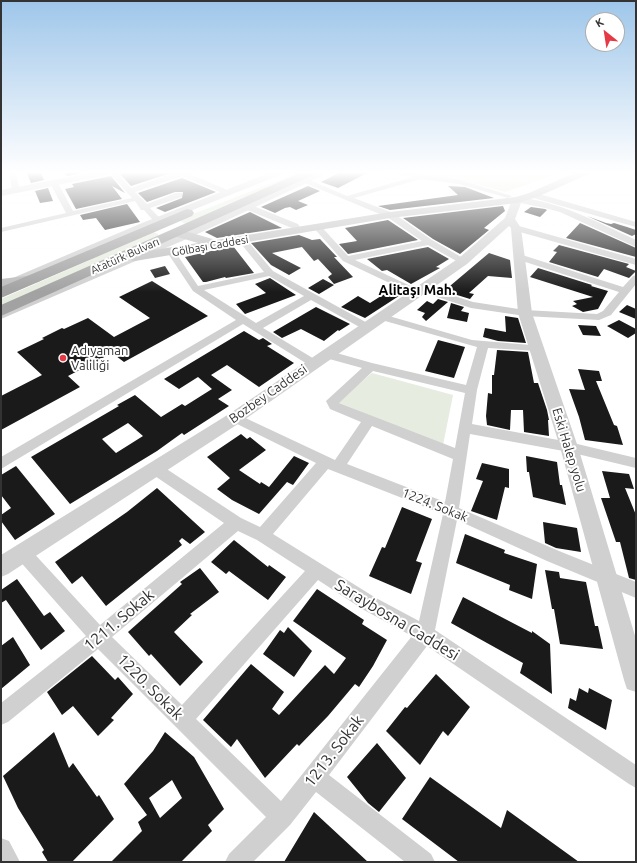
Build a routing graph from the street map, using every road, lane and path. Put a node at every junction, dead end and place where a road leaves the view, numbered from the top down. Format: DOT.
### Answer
graph roads {
  1 [pos="70,211"];
  2 [pos="83,211"];
  3 [pos="147,211"];
  4 [pos="183,211"];
  5 [pos="187,211"];
  6 [pos="229,211"];
  7 [pos="237,211"];
  8 [pos="258,211"];
  9 [pos="378,211"];
  10 [pos="425,211"];
  11 [pos="516,211"];
  12 [pos="565,211"];
  13 [pos="581,211"];
  14 [pos="71,214"];
  15 [pos="390,216"];
  16 [pos="158,222"];
  17 [pos="513,224"];
  18 [pos="636,225"];
  19 [pos="316,227"];
  20 [pos="1,230"];
  21 [pos="298,230"];
  22 [pos="181,234"];
  23 [pos="242,240"];
  24 [pos="429,242"];
  25 [pos="636,244"];
  26 [pos="218,245"];
  27 [pos="172,252"];
  28 [pos="135,257"];
  29 [pos="518,257"];
  30 [pos="346,259"];
  31 [pos="463,261"];
  32 [pos="636,262"];
  33 [pos="270,273"];
  34 [pos="34,279"];
  35 [pos="636,279"];
  36 [pos="18,281"];
  37 [pos="1,282"];
  38 [pos="1,288"];
  39 [pos="196,289"];
  40 [pos="421,291"];
  41 [pos="625,292"];
  42 [pos="1,293"];
  43 [pos="311,296"];
  44 [pos="525,313"];
  45 [pos="1,314"];
  46 [pos="382,317"];
  47 [pos="243,320"];
  48 [pos="367,327"];
  49 [pos="255,328"];
  50 [pos="483,345"];
  51 [pos="538,348"];
  52 [pos="326,354"];
  53 [pos="312,363"];
  54 [pos="371,367"];
  55 [pos="471,390"];
  56 [pos="235,418"];
  57 [pos="369,421"];
  58 [pos="465,428"];
  59 [pos="569,447"];
  60 [pos="460,456"];
  61 [pos="636,462"];
  62 [pos="1,464"];
  63 [pos="332,464"];
  64 [pos="154,468"];
  65 [pos="451,511"];
  66 [pos="236,522"];
  67 [pos="262,535"];
  68 [pos="23,553"];
  69 [pos="3,563"];
  70 [pos="316,570"];
  71 [pos="606,579"];
  72 [pos="636,590"];
  73 [pos="424,634"];
  74 [pos="99,637"];
  75 [pos="636,680"];
  76 [pos="1,715"];
  77 [pos="183,720"];
  78 [pos="314,777"];
  79 [pos="636,777"];
  80 [pos="282,817"];
  81 [pos="1,849"];
  82 [pos="8,862"];
  83 [pos="236,862"];
  84 [pos="423,862"];
  1 -- 14 [label="street"];
  2 -- 14 [label="street"];
  3 -- 16 [label="street"];
  4 -- 16 [label="street"];
  5 -- 16 [label="highway, Atatürk Bulvarı"];
  6 -- 22 [label="highway, Atatürk Bulvarı"];
  7 -- 22 [label="street"];
  8 -- 21 [label="street"];
  9 -- 15 [label="street"];
  10 -- 15 [label="main road, Gölbaşı Caddesi"];
  11 -- 17 [label="street, Bozbey Caddesi"];
  12 -- 25 [label="street"];
  13 -- 18 [label="street"];
  14 -- 20 [label="street"];
  15 -- 19 [label="main road, Gölbaşı Caddesi"];
  15 -- 24 [label="street"];
  16 -- 22 [label="highway"];
  16 -- 34 [label="highway, Atatürk Bulvarı"];
  16 -- 36 [label="street"];
  17 -- 29 [label="street, Eski Halep yolu"];
  17 -- 31 [label="street, Bozbey Caddesi"];
  17 -- 32 [label="street"];
  19 -- 21 [label="main road, Gölbaşı Caddesi"];
  19 -- 30 [label="street"];
  21 -- 23 [label="main road, Gölbaşı Caddesi"];
  22 -- 26 [label="main road"];
  22 -- 28 [label="street"];
  22 -- 45 [label="highway, Atatürk Bulvarı"];
  23 -- 26 [label="main road, Gölbaşı Caddesi"];
  23 -- 33 [label="street"];
  24 -- 30 [label="street"];
  24 -- 31 [label="street"];
  26 -- 27 [label="main road, Gölbaşı Caddesi"];
  27 -- 28 [label="main road, Gölbaşı Caddesi"];
  27 -- 39 [label="street"];
  28 -- 45 [label="street"];
  29 -- 41 [label="street"];
  29 -- 44 [label="street, Eski Halep yolu"];
  30 -- 40 [label="street"];
  31 -- 40 [label="street, Bozbey Caddesi"];
  33 -- 39 [label="street"];
  33 -- 43 [label="street"];
  34 -- 36 [label="main road"];
  34 -- 42 [label="highway, Atatürk Bulvarı"];
  35 -- 41 [label="street"];
  36 -- 37 [label="main road"];
  36 -- 38 [label="street"];
  39 -- 47 [label="street"];
  40 -- 44 [label="street"];
  40 -- 46 [label="street, Bozbey Caddesi"];
  41 -- 44 [label="street"];
  43 -- 48 [label="street"];
  43 -- 49 [label="street"];
  44 -- 51 [label="street, Eski Halep yolu"];
  46 -- 48 [label="street, Bozbey Caddesi"];
  46 -- 50 [label="street"];
  47 -- 49 [label="street"];
  47 -- 62 [label="street"];
  48 -- 52 [label="street, Bozbey Caddesi"];
  49 -- 53 [label="street"];
  50 -- 51 [label="street"];
  50 -- 55 [label="street"];
  51 -- 59 [label="street, Eski Halep yolu"];
  52 -- 53 [label="street, Bozbey Caddesi"];
  52 -- 54 [label="street"];
  53 -- 56 [label="street, Bozbey Caddesi"];
  54 -- 55 [label="street"];
  54 -- 57 [label="street"];
  55 -- 58 [label="street"];
  56 -- 63 [label="street, 1224. Sokak"];
  56 -- 64 [label="street, Bozbey Caddesi"];
  57 -- 60 [label="street"];
  57 -- 63 [label="street"];
  58 -- 59 [label="street"];
  58 -- 60 [label="street"];
  59 -- 61 [label="street"];
  59 -- 71 [label="street, Eski Halep yolu"];
  60 -- 65 [label="street"];
  63 -- 65 [label="street, 1224. Sokak"];
  63 -- 67 [label="street"];
  64 -- 66 [label="street, Saraybosna Caddesi"];
  64 -- 68 [label="street, Bozbey Caddesi"];
  65 -- 71 [label="street, 1224. Sokak"];
  65 -- 73 [label="street"];
  66 -- 67 [label="street, Saraybosna Caddesi"];
  66 -- 74 [label="street, 1211. Sokak"];
  67 -- 70 [label="street, Saraybosna Caddesi"];
  68 -- 69 [label="street, Bozbey Caddesi"];
  68 -- 74 [label="street, 1220. Sokak"];
  70 -- 73 [label="street, Saraybosna Caddesi"];
  70 -- 77 [label="street"];
  71 -- 72 [label="street, 1224. Sokak"];
  71 -- 75 [label="street, Eski Halep yolu"];
  73 -- 78 [label="street, 1213. Sokak"];
  73 -- 79 [label="street, Saraybosna Caddesi"];
  74 -- 76 [label="street, 1211. Sokak"];
  74 -- 77 [label="street, 1220. Sokak"];
  77 -- 80 [label="street, 1220. Sokak"];
  78 -- 80 [label="street, 1213. Sokak"];
  78 -- 84 [label="street"];
  80 -- 83 [label="street, 1213. Sokak"];
  81 -- 82 [label="street"];
}
